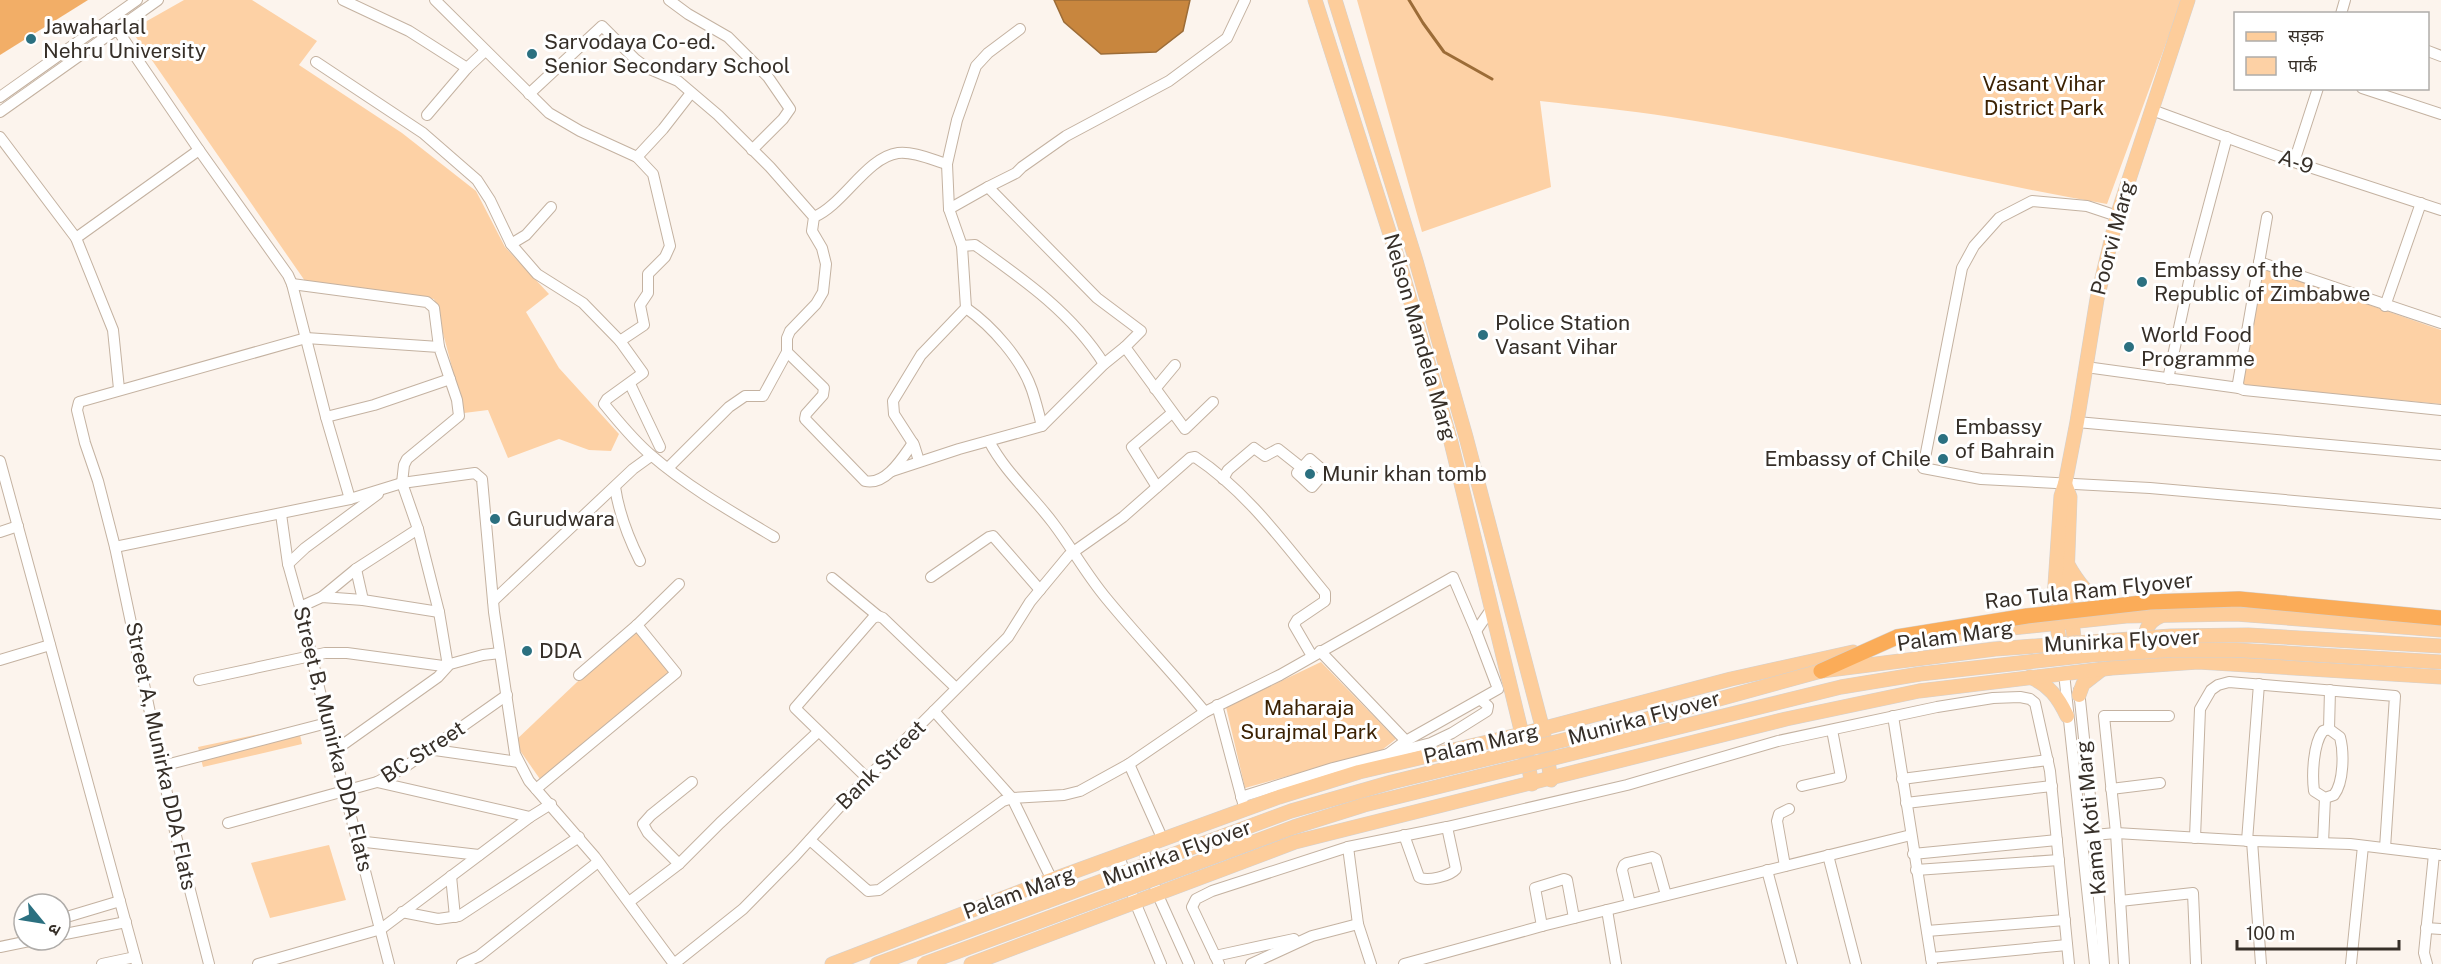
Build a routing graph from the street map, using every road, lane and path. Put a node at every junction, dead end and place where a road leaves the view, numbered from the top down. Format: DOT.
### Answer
graph roads {
  1 [pos="137,0"];
  2 [pos="158,0"];
  3 [pos="343,0"];
  4 [pos="435,0"];
  5 [pos="669,0"];
  6 [pos="1245,0"];
  7 [pos="1316,0"];
  8 [pos="1335,0"];
  9 [pos="2188,0"];
  10 [pos="113,24"];
  11 [pos="1020,29"];
  12 [pos="485,51"];
  13 [pos="316,62"];
  14 [pos="467,68"];
  15 [pos="2317,90"];
  16 [pos="2368,90"];
  17 [pos="691,93"];
  18 [pos="529,94"];
  19 [pos="0,97"];
  20 [pos="2152,110"];
  21 [pos="0,112"];
  22 [pos="2441,114"];
  23 [pos="427,115"];
  24 [pos="0,137"];
  25 [pos="2227,137"];
  26 [pos="199,150"];
  27 [pos="752,150"];
  28 [pos="637,157"];
  29 [pos="2294,162"];
  30 [pos="947,164"];
  31 [pos="988,187"];
  32 [pos="2421,203"];
  33 [pos="551,207"];
  34 [pos="949,209"];
  35 [pos="2441,210"];
  36 [pos="2117,216"];
  37 [pos="814,217"];
  38 [pos="2267,217"];
  39 [pos="76,238"];
  40 [pos="511,244"];
  41 [pos="962,246"];
  42 [pos="2259,262"];
  43 [pos="292,284"];
  44 [pos="2385,306"];
  45 [pos="966,308"];
  46 [pos="2441,323"];
  47 [pos="306,338"];
  48 [pos="620,341"];
  49 [pos="439,347"];
  50 [pos="1125,347"];
  51 [pos="787,352"];
  52 [pos="1104,364"];
  53 [pos="1175,364"];
  54 [pos="2086,367"];
  55 [pos="450,379"];
  56 [pos="2168,379"];
  57 [pos="630,384"];
  58 [pos="2239,388"];
  59 [pos="119,389"];
  60 [pos="1155,389"];
  61 [pos="1213,402"];
  62 [pos="2441,410"];
  63 [pos="1172,413"];
  64 [pos="326,417"];
  65 [pos="2077,422"];
  66 [pos="1042,426"];
  67 [pos="989,441"];
  68 [pos="913,443"];
  69 [pos="660,447"];
  70 [pos="2441,455"];
  71 [pos="651,456"];
  72 [pos="0,461"];
  73 [pos="919,461"];
  74 [pos="668,468"];
  75 [pos="1302,468"];
  76 [pos="892,471"];
  77 [pos="1222,479"];
  78 [pos="402,483"];
  79 [pos="2065,484"];
  80 [pos="1157,486"];
  81 [pos="615,488"];
  82 [pos="384,489"];
  83 [pos="350,499"];
  84 [pos="281,514"];
  85 [pos="2441,514"];
  86 [pos="18,526"];
  87 [pos="418,529"];
  88 [pos="0,532"];
  89 [pos="774,537"];
  90 [pos="115,547"];
  91 [pos="1073,552"];
  92 [pos="640,561"];
  93 [pos="2067,563"];
  94 [pos="288,564"];
  95 [pos="356,569"];
  96 [pos="931,577"];
  97 [pos="832,579"];
  98 [pos="679,584"];
  99 [pos="1040,590"];
  100 [pos="322,597"];
  101 [pos="363,600"];
  102 [pos="493,601"];
  103 [pos="300,607"];
  104 [pos="1492,608"];
  105 [pos="439,612"];
  106 [pos="2162,615"];
  107 [pos="878,616"];
  108 [pos="2126,616"];
  109 [pos="2441,618"];
  110 [pos="2071,621"];
  111 [pos="2056,622"];
  112 [pos="637,625"];
  113 [pos="2441,630"];
  114 [pos="1476,631"];
  115 [pos="50,645"];
  116 [pos="2441,646"];
  117 [pos="500,653"];
  118 [pos="1316,654"];
  119 [pos="312,655"];
  120 [pos="0,660"];
  121 [pos="2441,662"];
  122 [pos="2164,664"];
  123 [pos="448,666"];
  124 [pos="2103,669"];
  125 [pos="1821,670"];
  126 [pos="2071,672"];
  127 [pos="579,675"];
  128 [pos="2030,677"];
  129 [pos="2441,677"];
  130 [pos="199,680"];
  131 [pos="2259,684"];
  132 [pos="956,688"];
  133 [pos="1504,688"];
  134 [pos="2330,690"];
  135 [pos="507,695"];
  136 [pos="2079,695"];
  137 [pos="1481,700"];
  138 [pos="1217,705"];
  139 [pos="934,711"];
  140 [pos="1205,712"];
  141 [pos="1893,716"];
  142 [pos="2067,716"];
  143 [pos="2169,716"];
  144 [pos="327,723"];
  145 [pos="2329,729"];
  146 [pos="1543,730"];
  147 [pos="1832,730"];
  148 [pos="818,732"];
  149 [pos="1522,735"];
  150 [pos="1406,741"];
  151 [pos="428,749"];
  152 [pos="334,751"];
  153 [pos="1388,754"];
  154 [pos="2048,760"];
  155 [pos="519,762"];
  156 [pos="1129,764"];
  157 [pos="162,766"];
  158 [pos="867,777"];
  159 [pos="1902,779"];
  160 [pos="1551,780"];
  161 [pos="377,782"];
  162 [pos="692,782"];
  163 [pos="2160,783"];
  164 [pos="1532,784"];
  165 [pos="1802,786"];
  166 [pos="2052,786"];
  167 [pos="536,789"];
  168 [pos="2111,789"];
  169 [pos="346,793"];
  170 [pos="1012,798"];
  171 [pos="2325,798"];
  172 [pos="1244,803"];
  173 [pos="1906,803"];
  174 [pos="551,804"];
  175 [pos="1789,809"];
  176 [pos="530,817"];
  177 [pos="228,823"];
  178 [pos="1447,827"];
  179 [pos="2116,833"];
  180 [pos="1404,835"];
  181 [pos="1911,835"];
  182 [pos="2094,835"];
  183 [pos="2082,836"];
  184 [pos="579,837"];
  185 [pos="2195,838"];
  186 [pos="810,840"];
  187 [pos="1164,840"];
  188 [pos="2057,840"];
  189 [pos="357,841"];
  190 [pos="2250,841"];
  191 [pos="2323,843"];
  192 [pos="2363,846"];
  193 [pos="1348,847"];
  194 [pos="1143,848"];
  195 [pos="2385,848"];
  196 [pos="1914,854"];
  197 [pos="2437,854"];
  198 [pos="479,855"];
  199 [pos="1828,855"];
  200 [pos="1119,856"];
  201 [pos="2059,860"];
  202 [pos="598,862"];
  203 [pos="679,864"];
  204 [pos="1785,866"];
  205 [pos="1767,870"];
  206 [pos="1916,870"];
  207 [pos="451,876"];
  208 [pos="1052,880"];
  209 [pos="1157,893"];
  210 [pos="1666,895"];
  211 [pos="120,901"];
  212 [pos="2120,901"];
  213 [pos="629,902"];
  214 [pos="1135,902"];
  215 [pos="1630,904"];
  216 [pos="1607,910"];
  217 [pos="402,912"];
  218 [pos="72,915"];
  219 [pos="455,917"];
  220 [pos="1574,918"];
  221 [pos="2064,920"];
  222 [pos="126,922"];
  223 [pos="1358,924"];
  224 [pos="1542,926"];
  225 [pos="1066,927"];
  226 [pos="2426,928"];
  227 [pos="381,929"];
  228 [pos="2441,929"];
  229 [pos="1927,931"];
  230 [pos="72,933"];
  231 [pos="1312,936"];
  232 [pos="2067,945"];
  233 [pos="1217,960"];
  234 [pos="136,961"];
  235 [pos="1932,961"];
  236 [pos="102,964"];
  237 [pos="209,964"];
  238 [pos="258,964"];
  239 [pos="388,964"];
  240 [pos="462,964"];
  241 [pos="674,964"];
  242 [pos="832,964"];
  243 [pos="877,964"];
  244 [pos="924,964"];
  245 [pos="971,964"];
  246 [pos="1161,964"];
  247 [pos="1189,964"];
  248 [pos="1251,964"];
  249 [pos="1371,964"];
  250 [pos="1404,964"];
  251 [pos="1616,964"];
  252 [pos="1792,964"];
  253 [pos="1856,964"];
  254 [pos="2069,964"];
  255 [pos="2095,964"];
  256 [pos="2104,964"];
  257 [pos="2124,964"];
  258 [pos="2196,964"];
  259 [pos="2261,964"];
  260 [pos="2351,964"];
  261 [pos="2427,964"];
  1 -- 10 [label="street"];
  2 -- 10 [label="street"];
  3 -- 14 [label="street"];
  4 -- 12 [label="street"];
  5 -- 27 [label="street"];
  6 -- 31 [label="street"];
  7 -- 104 [label="main road, Nelson Mandela Marg"];
  8 -- 146 [label="main road, Nelson Mandela Marg"];
  9 -- 20 [label="main road, Poorvi Marg"];
  10 -- 19 [label="street"];
  10 -- 21 [label="street"];
  10 -- 26 [label="street"];
  11 -- 30 [label="street"];
  12 -- 14 [label="street"];
  12 -- 18 [label="street"];
  13 -- 40 [label="street"];
  14 -- 23 [label="street"];
  15 -- 29 [label="street"];
  16 -- 22 [label="street"];
  17 -- 18 [label="street"];
  17 -- 27 [label="street"];
  17 -- 28 [label="street"];
  18 -- 28 [label="street"];
  20 -- 25 [label="street, A-9"];
  20 -- 36 [label="main road, Poorvi Marg"];
  24 -- 39 [label="street"];
  25 -- 29 [label="street, A-9"];
  25 -- 56 [label="street"];
  26 -- 39 [label="street"];
  26 -- 43 [label="street"];
  27 -- 37 [label="street"];
  28 -- 48 [label="street"];
  29 -- 32 [label="street, A-9"];
  30 -- 34 [label="street"];
  30 -- 37 [label="street"];
  31 -- 34 [label="street"];
  31 -- 50 [label="street"];
  32 -- 35 [label="street, A-9"];
  32 -- 44 [label="street"];
  33 -- 40 [label="street"];
  34 -- 41 [label="street"];
  36 -- 54 [label="main road, Poorvi Marg"];
  36 -- 79 [label="street"];
  37 -- 51 [label="street"];
  38 -- 42 [label="street"];
  39 -- 59 [label="street"];
  40 -- 48 [label="street"];
  41 -- 45 [label="street"];
  41 -- 52 [label="street"];
  42 -- 44 [label="street"];
  42 -- 58 [label="street"];
  43 -- 47 [label="street"];
  43 -- 49 [label="street"];
  44 -- 46 [label="street"];
  45 -- 66 [label="street"];
  45 -- 68 [label="street"];
  47 -- 49 [label="street"];
  47 -- 59 [label="street"];
  47 -- 64 [label="street"];
  48 -- 57 [label="street"];
  49 -- 55 [label="street"];
  50 -- 52 [label="street"];
  50 -- 60 [label="street"];
  51 -- 74 [label="street"];
  51 -- 76 [label="street"];
  52 -- 66 [label="street"];
  53 -- 60 [label="street"];
  54 -- 56 [label="street"];
  54 -- 65 [label="main road, Poorvi Marg"];
  55 -- 64 [label="street"];
  55 -- 78 [label="street"];
  56 -- 58 [label="street"];
  57 -- 69 [label="street"];
  57 -- 71 [label="street"];
  58 -- 62 [label="street"];
  59 -- 90 [label="street, Street A, Munirka DDA Flats"];
  60 -- 63 [label="street"];
  61 -- 63 [label="street"];
  63 -- 80 [label="street"];
  64 -- 83 [label="street"];
  65 -- 70 [label="street"];
  65 -- 79 [label="main road, Poorvi Marg"];
  66 -- 67 [label="street"];
  67 -- 73 [label="street"];
  67 -- 91 [label="street"];
  68 -- 73 [label="street"];
  68 -- 76 [label="street"];
  71 -- 74 [label="street"];
  71 -- 81 [label="street"];
  72 -- 86 [label="street"];
  73 -- 76 [label="street"];
  74 -- 89 [label="street"];
  75 -- 77 [label="street"];
  77 -- 80 [label="street, Bank Street"];
  77 -- 118 [label="street"];
  78 -- 82 [label="street"];
  78 -- 87 [label="street"];
  78 -- 102 [label="street"];
  79 -- 85 [label="street"];
  79 -- 93 [label="main road, Poorvi Marg"];
  79 -- 111 [label="main road, Poorvi Marg"];
  80 -- 91 [label="street, Bank Street"];
  81 -- 92 [label="street"];
  81 -- 102 [label="street"];
  82 -- 83 [label="street"];
  82 -- 94 [label="street"];
  83 -- 84 [label="street"];
  84 -- 90 [label="street"];
  84 -- 94 [label="street, Street B, Munirka DDA Flats"];
  86 -- 88 [label="street"];
  86 -- 115 [label="street"];
  87 -- 95 [label="street"];
  87 -- 105 [label="street"];
  90 -- 157 [label="street, Street A, Munirka DDA Flats"];
  91 -- 99 [label="street, Bank Street"];
  91 -- 140 [label="street"];
  93 -- 108 [label="main road"];
  93 -- 110 [label="main road, Poorvi Marg"];
  94 -- 103 [label="street, Street B, Munirka DDA Flats"];
  95 -- 100 [label="street"];
  95 -- 101 [label="street"];
  96 -- 99 [label="street"];
  97 -- 107 [label="street"];
  98 -- 112 [label="street"];
  99 -- 132 [label="street, Bank Street"];
  100 -- 101 [label="street"];
  100 -- 103 [label="street"];
  101 -- 105 [label="street"];
  102 -- 117 [label="street"];
  103 -- 119 [label="street, Street B, Munirka DDA Flats"];
  104 -- 114 [label="street"];
  104 -- 133 [label="main road, Nelson Mandela Marg"];
  105 -- 123 [label="street"];
  106 -- 108 [label="main road, Palam Marg"];
  106 -- 113 [label="main road, Palam Marg"];
  106 -- 122 [label="main road"];
  107 -- 132 [label="street"];
  107 -- 148 [label="street"];
  108 -- 110 [label="main road, Palam Marg"];
  109 -- 125 [label="highway, Rao Tula Ram Flyover, bridge"];
  110 -- 111 [label="main road, Palam Marg"];
  110 -- 126 [label="main road, Poorvi Marg"];
  111 -- 126 [label="main road, Poorvi Marg"];
  111 -- 146 [label="main road, Palam Marg"];
  112 -- 127 [label="street"];
  112 -- 167 [label="street"];
  114 -- 118 [label="street"];
  114 -- 133 [label="street"];
  115 -- 120 [label="street"];
  115 -- 211 [label="street"];
  116 -- 125 [label="main road, Munirka Flyover, bridge"];
  117 -- 123 [label="street"];
  117 -- 135 [label="street"];
  118 -- 138 [label="street"];
  118 -- 150 [label="street"];
  119 -- 123 [label="street"];
  119 -- 130 [label="street"];
  119 -- 144 [label="street, Street B, Munirka DDA Flats"];
  121 -- 244 [label="main road, Munirka Flyover, bridge"];
  122 -- 124 [label="main road"];
  122 -- 129 [label="main road"];
  123 -- 152 [label="street"];
  124 -- 126 [label="main road"];
  124 -- 136 [label="main road"];
  125 -- 243 [label="main road, Munirka Flyover, bridge"];
  126 -- 128 [label="main road"];
  126 -- 136 [label="street, Kama Koti Marg"];
  126 -- 142 [label="street, Kama Koti Marg"];
  128 -- 142 [label="main road"];
  128 -- 160 [label="main road"];
  131 -- 134 [label="street"];
  131 -- 185 [label="street"];
  131 -- 190 [label="street"];
  132 -- 139 [label="street, Bank Street"];
  133 -- 137 [label="street"];
  133 -- 149 [label="main road, Nelson Mandela Marg"];
  134 -- 145 [label="street"];
  134 -- 195 [label="street"];
  135 -- 151 [label="street, BC Street"];
  135 -- 155 [label="street"];
  136 -- 182 [label="street, Kama Koti Marg"];
  137 -- 150 [label="street"];
  137 -- 153 [label="street"];
  138 -- 140 [label="street"];
  138 -- 172 [label="street"];
  139 -- 158 [label="street, Bank Street"];
  139 -- 170 [label="street"];
  140 -- 156 [label="street"];
  141 -- 147 [label="street"];
  141 -- 154 [label="street"];
  141 -- 159 [label="street"];
  142 -- 183 [label="street, Kama Koti Marg"];
  143 -- 168 [label="street"];
  144 -- 152 [label="street, Street B, Munirka DDA Flats"];
  144 -- 157 [label="street"];
  145 -- 171 [label="street"];
  145 -- 171 [label="street"];
  146 -- 149 [label="main road, Palam Marg"];
  146 -- 160 [label="main road, Nelson Mandela Marg"];
  147 -- 165 [label="street"];
  147 -- 178 [label="street"];
  148 -- 158 [label="street"];
  148 -- 203 [label="street"];
  149 -- 164 [label="main road, Nelson Mandela Marg"];
  149 -- 172 [label="main road, Palam Marg"];
  150 -- 153 [label="street"];
  151 -- 155 [label="street"];
  151 -- 161 [label="street, BC Street"];
  152 -- 169 [label="street, Street B, Munirka DDA Flats"];
  153 -- 172 [label="street"];
  154 -- 159 [label="street"];
  154 -- 166 [label="street"];
  155 -- 167 [label="street"];
  156 -- 170 [label="street"];
  156 -- 187 [label="street"];
  157 -- 237 [label="street, Street A, Munirka DDA Flats"];
  158 -- 186 [label="street, Bank Street"];
  159 -- 173 [label="street"];
  160 -- 164 [label="main road"];
  161 -- 169 [label="street, BC Street"];
  161 -- 176 [label="street"];
  162 -- 203 [label="street"];
  163 -- 168 [label="street"];
  164 -- 209 [label="main road"];
  166 -- 173 [label="street"];
  166 -- 188 [label="street"];
  167 -- 174 [label="street"];
  168 -- 179 [label="street"];
  169 -- 177 [label="street, BC Street"];
  169 -- 189 [label="street, Street B, Munirka DDA Flats"];
  170 -- 186 [label="street"];
  170 -- 208 [label="street"];
  171 -- 191 [label="street"];
  172 -- 187 [label="main road, Palam Marg"];
  173 -- 181 [label="street"];
  174 -- 176 [label="street"];
  174 -- 184 [label="street"];
  175 -- 204 [label="street"];
  176 -- 198 [label="street"];
  178 -- 180 [label="street"];
  178 -- 180 [label="street"];
  179 -- 182 [label="street"];
  179 -- 185 [label="street"];
  179 -- 212 [label="street"];
  180 -- 193 [label="street"];
  181 -- 196 [label="street"];
  181 -- 199 [label="street"];
  182 -- 183 [label="street"];
  182 -- 256 [label="street, Kama Koti Marg"];
  183 -- 255 [label="street, Kama Koti Marg"];
  184 -- 202 [label="street"];
  184 -- 219 [label="street"];
  185 -- 190 [label="street"];
  186 -- 241 [label="street, Bank Street"];
  187 -- 194 [label="main road, Palam Marg"];
  188 -- 196 [label="street"];
  188 -- 201 [label="street"];
  189 -- 198 [label="street"];
  189 -- 227 [label="street, Street B, Munirka DDA Flats"];
  190 -- 191 [label="street"];
  190 -- 259 [label="street"];
  191 -- 192 [label="street"];
  192 -- 195 [label="street"];
  192 -- 260 [label="street"];
  193 -- 223 [label="street"];
  193 -- 233 [label="street"];
  194 -- 200 [label="main road, Palam Marg"];
  194 -- 209 [label="street"];
  195 -- 197 [label="street"];
  196 -- 206 [label="street"];
  197 -- 226 [label="street"];
  198 -- 207 [label="street"];
  199 -- 204 [label="street"];
  199 -- 253 [label="street"];
  200 -- 208 [label="main road, Palam Marg"];
  200 -- 214 [label="street"];
  201 -- 206 [label="street"];
  201 -- 221 [label="street"];
  202 -- 213 [label="street"];
  202 -- 240 [label="street"];
  203 -- 213 [label="street"];
  204 -- 205 [label="street"];
  205 -- 210 [label="street"];
  205 -- 252 [label="street"];
  206 -- 229 [label="street"];
  207 -- 217 [label="street"];
  207 -- 219 [label="street"];
  208 -- 225 [label="main road"];
  208 -- 242 [label="main road, Palam Marg"];
  209 -- 214 [label="main road"];
  209 -- 247 [label="street"];
  210 -- 215 [label="street"];
  210 -- 215 [label="street"];
  211 -- 218 [label="street"];
  211 -- 222 [label="street"];
  212 -- 257 [label="street"];
  212 -- 258 [label="street"];
  213 -- 241 [label="street"];
  214 -- 225 [label="main road"];
  214 -- 246 [label="street"];
  215 -- 216 [label="street"];
  216 -- 220 [label="street"];
  216 -- 251 [label="street"];
  217 -- 219 [label="street"];
  217 -- 227 [label="street"];
  220 -- 224 [label="street"];
  220 -- 224 [label="street"];
  221 -- 229 [label="street"];
  221 -- 232 [label="street"];
  222 -- 230 [label="street"];
  222 -- 234 [label="street"];
  223 -- 231 [label="street"];
  223 -- 249 [label="street"];
  224 -- 250 [label="street"];
  225 -- 245 [label="main road"];
  226 -- 228 [label="street"];
  226 -- 261 [label="street"];
  227 -- 238 [label="street"];
  227 -- 239 [label="street, Street B, Munirka DDA Flats"];
  229 -- 235 [label="street"];
  231 -- 233 [label="street"];
  231 -- 248 [label="street"];
  232 -- 235 [label="street"];
  232 -- 254 [label="street"];
  234 -- 236 [label="street"];
}
